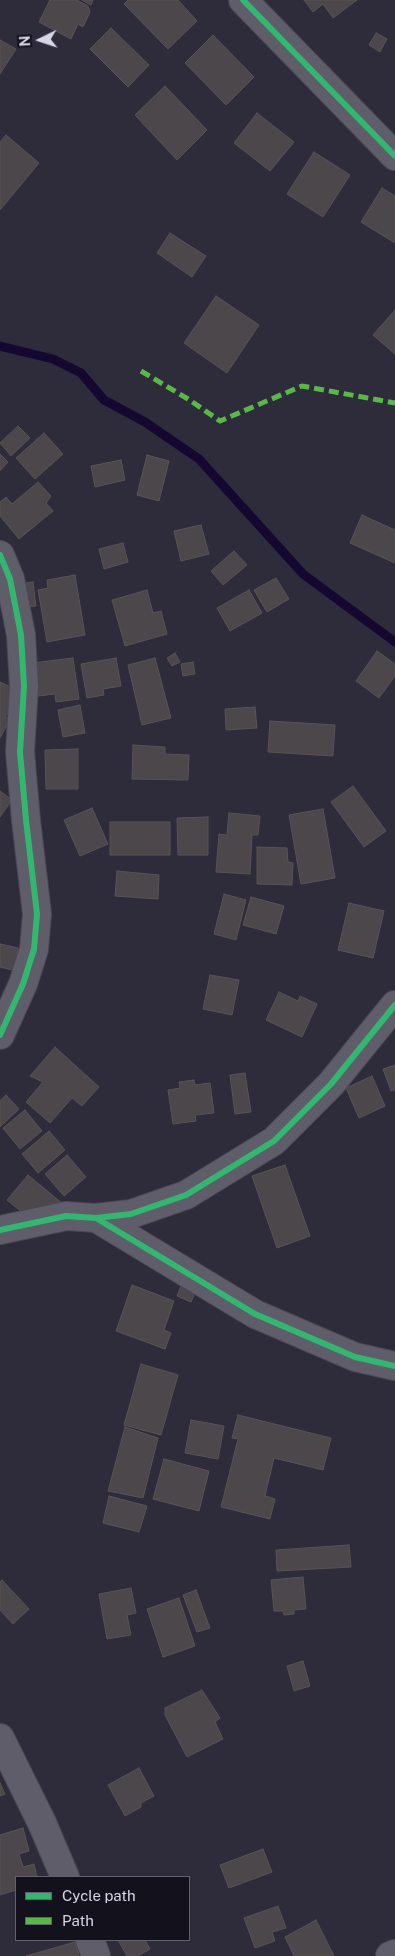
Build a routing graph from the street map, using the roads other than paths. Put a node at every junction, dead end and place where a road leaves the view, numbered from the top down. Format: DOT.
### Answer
graph roads {
  1 [pos="243,0"];
  2 [pos="395,156"];
  3 [pos="0,554"];
  4 [pos="395,1005"];
  5 [pos="0,1035"];
  6 [pos="96,1218"];
  7 [pos="0,1230"];
  8 [pos="395,1366"];
  9 [pos="0,1738"];
  10 [pos="64,1876"];
  11 [pos="90,1941"];
  12 [pos="395,1954"];
  13 [pos="96,1956"];
  14 [pos="390,1956"];
  1 -- 2 [label="street"];
  3 -- 5 [label="street"];
  4 -- 6 [label="street"];
  6 -- 7 [label="street"];
  6 -- 8 [label="street"];
  9 -- 10 [label="street"];
  11 -- 13 [label="street"];
  12 -- 14 [label="street"];
}
